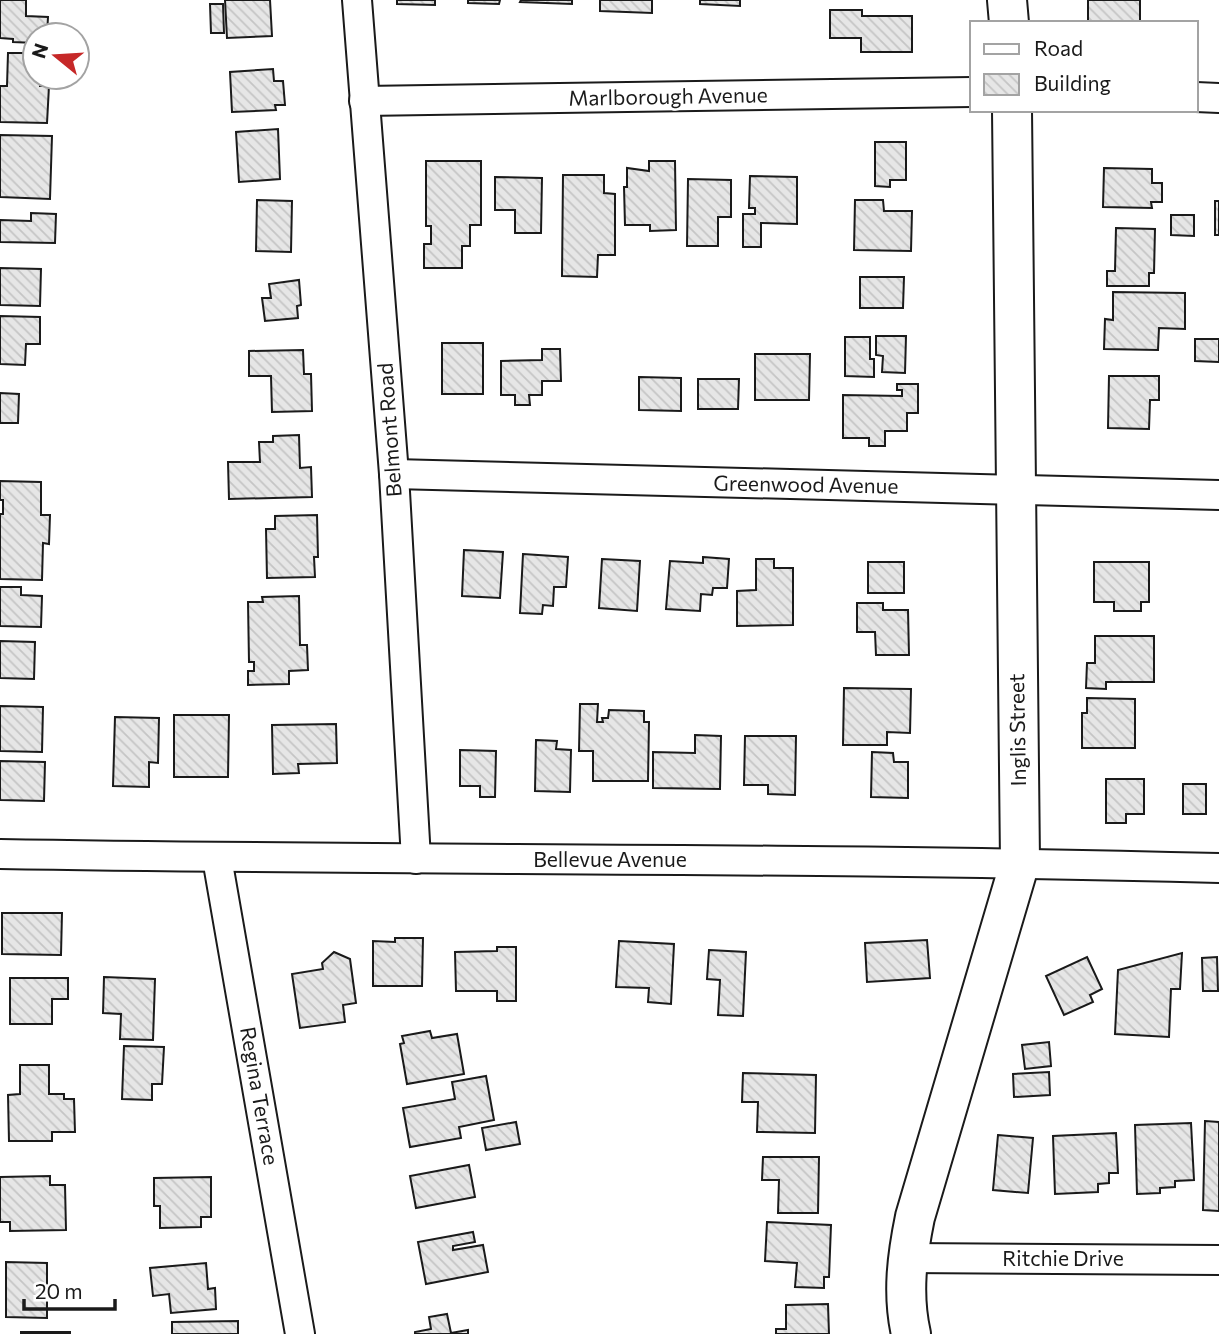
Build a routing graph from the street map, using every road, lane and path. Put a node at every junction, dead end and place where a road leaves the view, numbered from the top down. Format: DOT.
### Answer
graph roads {
  1 [pos="357,0"];
  2 [pos="1007,0"];
  3 [pos="1009,21"];
  4 [pos="970,92"];
  5 [pos="1198,97"];
  6 [pos="1219,98"];
  7 [pos="364,101"];
  8 [pos="1012,112"];
  9 [pos="394,474"];
  10 [pos="1016,490"];
  11 [pos="1219,495"];
  12 [pos="0,854"];
  13 [pos="217,858"];
  14 [pos="416,859"];
  15 [pos="1020,862"];
  16 [pos="1219,868"];
  17 [pos="907,1258"];
  18 [pos="1219,1260"];
  19 [pos="300,1334"];
  20 [pos="911,1334"];
  1 -- 7 [label="street, Belmont Road"];
  2 -- 3 [label="street"];
  4 -- 7 [label="street, Marlborough Avenue"];
  5 -- 6 [label="street"];
  7 -- 9 [label="street, Belmont Road"];
  8 -- 10 [label="street, Inglis Street"];
  9 -- 10 [label="street, Greenwood Avenue"];
  9 -- 14 [label="street, Belmont Road"];
  10 -- 11 [label="street, Greenwood Avenue"];
  10 -- 15 [label="street, Inglis Street"];
  12 -- 13 [label="street, Bellevue Avenue"];
  13 -- 14 [label="street, Bellevue Avenue"];
  13 -- 19 [label="street, Regina Terrace"];
  14 -- 15 [label="street, Bellevue Avenue"];
  15 -- 16 [label="street, Bellevue Avenue"];
  15 -- 17 [label="street, Inglis Street"];
  17 -- 18 [label="street, Ritchie Drive"];
  17 -- 20 [label="street, Inglis Street"];
}
